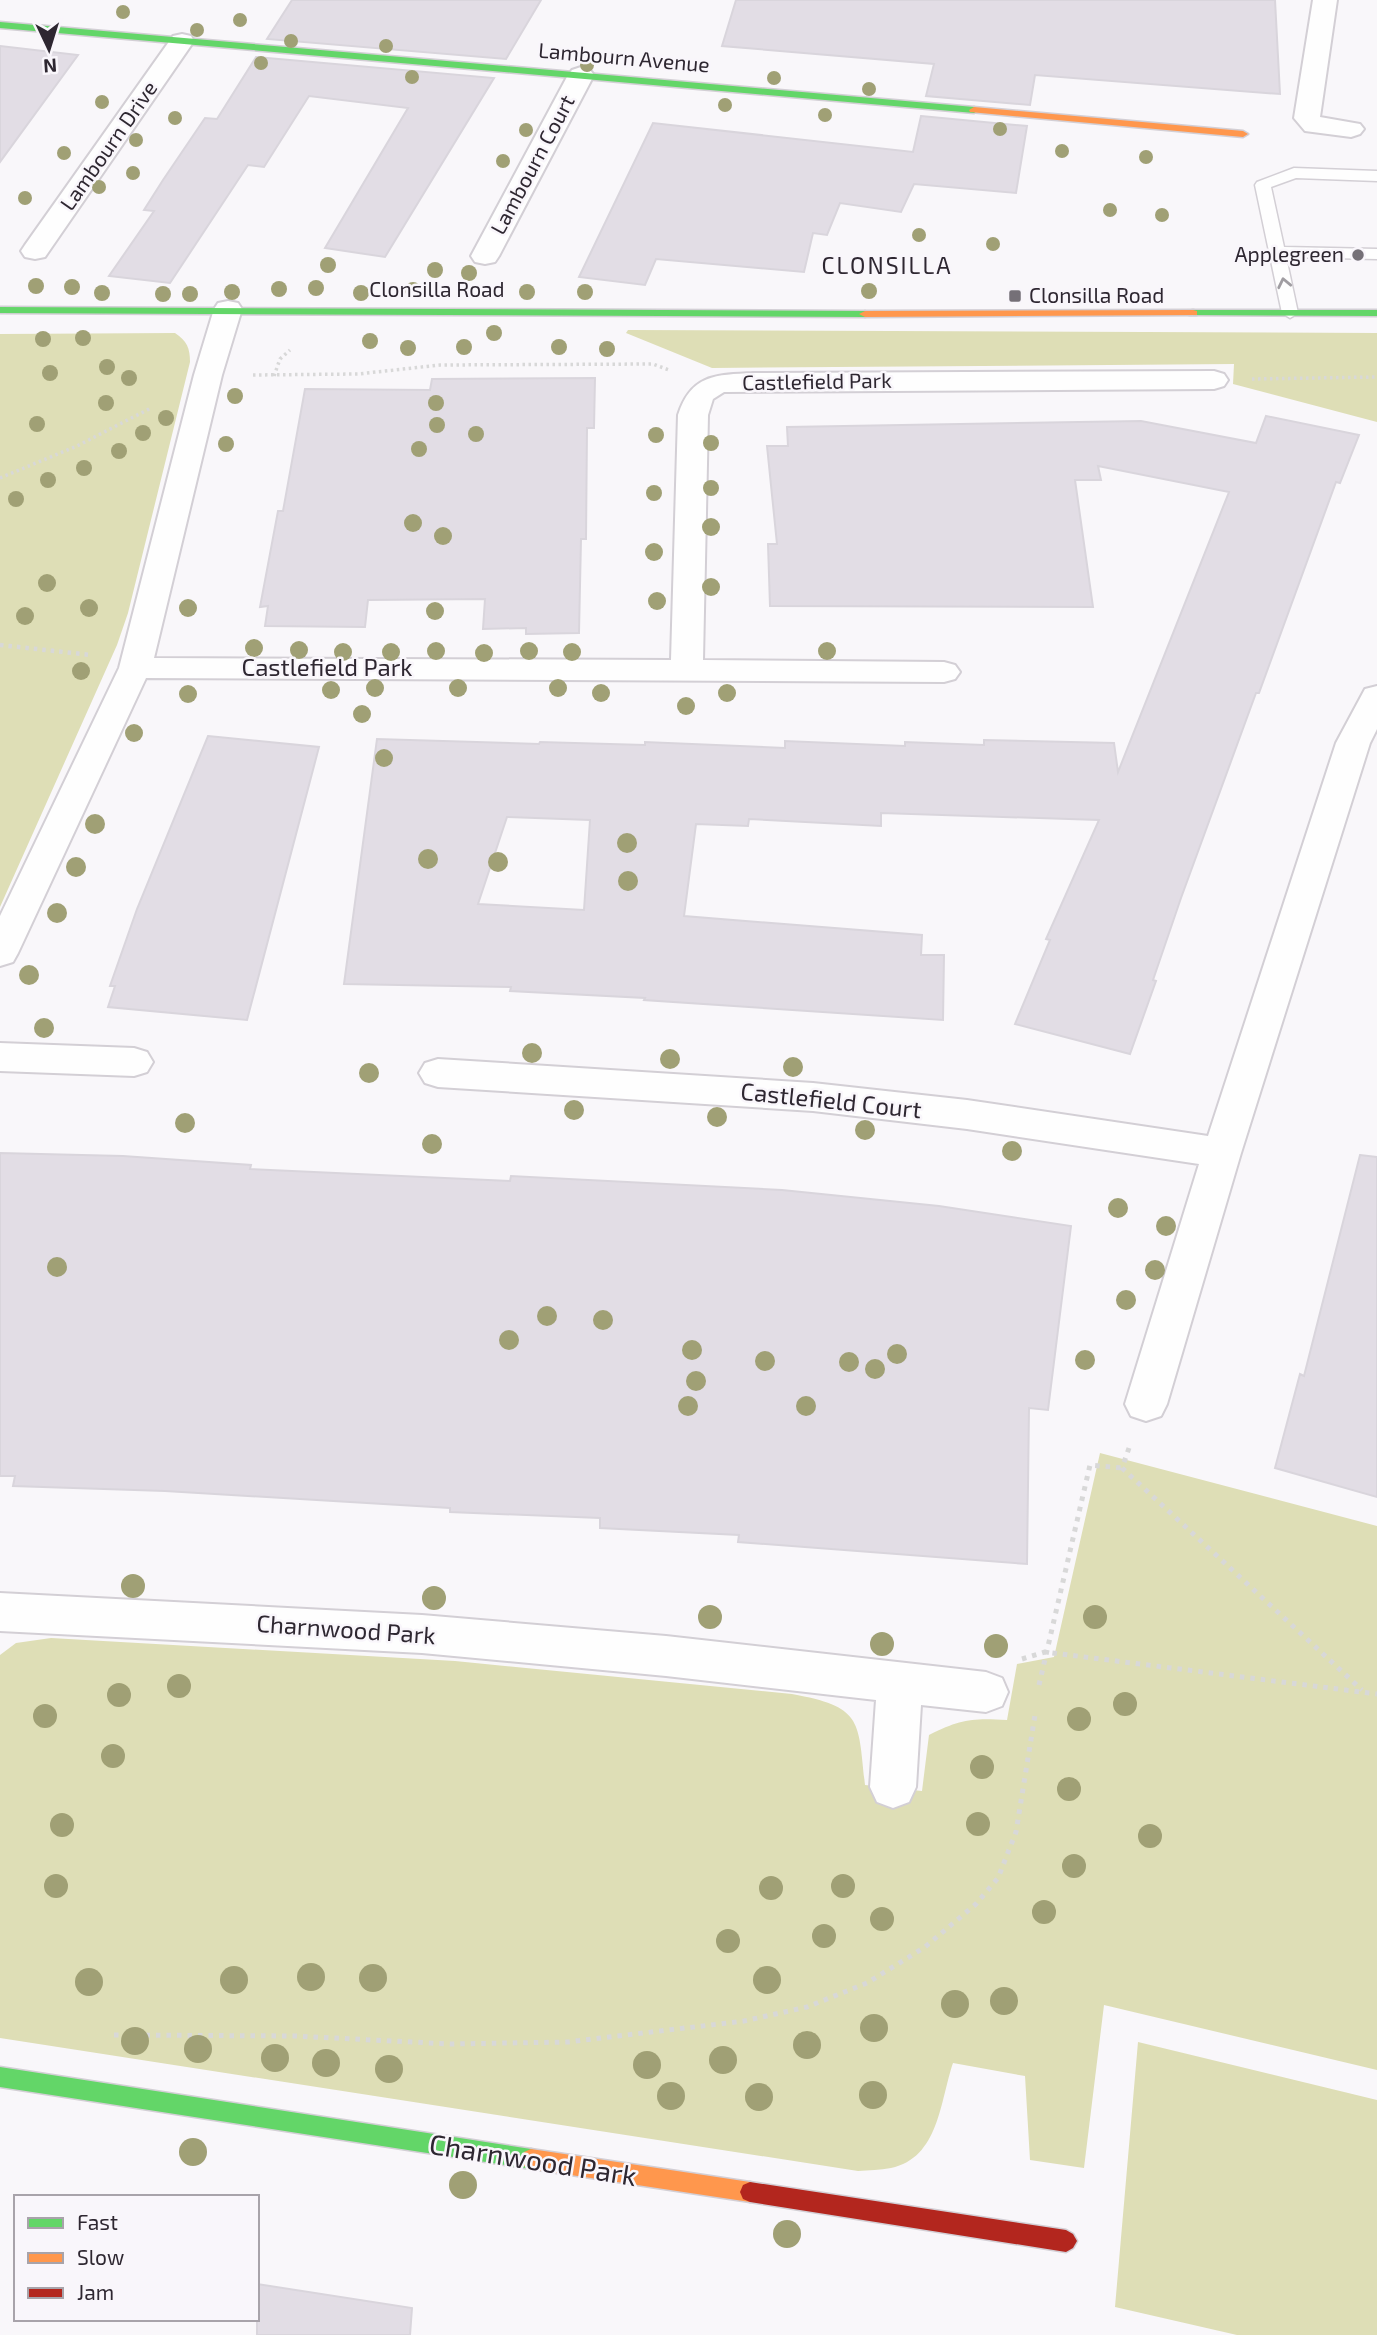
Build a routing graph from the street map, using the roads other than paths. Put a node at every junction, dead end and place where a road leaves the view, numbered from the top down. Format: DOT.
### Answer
graph roads {
  1 [pos="1325,0"];
  2 [pos="0,25"];
  3 [pos="182,41"];
  4 [pos="581,75"];
  5 [pos="1351,128"];
  6 [pos="1243,134"];
  7 [pos="1377,176"];
  8 [pos="35,251"];
  9 [pos="1277,252"];
  10 [pos="1377,254"];
  11 [pos="485,256"];
  12 [pos="228,309"];
  13 [pos="0,310"];
  14 [pos="1290,313"];
  15 [pos="1377,313"];
  16 [pos="1214,380"];
  17 [pos="135,668"];
  18 [pos="687,670"];
  19 [pos="944,672"];
  20 [pos="1377,697"];
  21 [pos="1365,746"];
  22 [pos="0,953"];
  23 [pos="0,1057"];
  24 [pos="134,1062"];
  25 [pos="438,1073"];
  26 [pos="1222,1153"];
  27 [pos="1146,1404"];
  28 [pos="0,1612"];
  29 [pos="900,1684"];
  30 [pos="986,1692"];
  31 [pos="893,1787"];
  32 [pos="0,2077"];
  33 [pos="1066,2241"];
  1 -- 5 [label="street"];
  2 -- 3 [label="street, Lambourn Avenue"];
  3 -- 4 [label="street, Lambourn Avenue"];
  3 -- 8 [label="street, Lambourn Drive"];
  4 -- 6 [label="street, Lambourn Avenue"];
  4 -- 11 [label="street, Lambourn Court"];
  7 -- 9 [label="lane"];
  9 -- 10 [label="lane"];
  14 -- 9 [label="lane, one-way"];
  12 -- 13 [label="street, Clonsilla Road"];
  12 -- 14 [label="street, Clonsilla Road"];
  12 -- 17 [label="street"];
  14 -- 15 [label="street, Clonsilla Road"];
  16 -- 18 [label="street, Castlefield Park"];
  17 -- 18 [label="street, Castlefield Park"];
  17 -- 22 [label="street"];
  18 -- 19 [label="street, Castlefield Park"];
  20 -- 21 [label="street"];
  21 -- 26 [label="street"];
  23 -- 24 [label="street"];
  25 -- 26 [label="street, Castlefield Court"];
  26 -- 27 [label="street"];
  28 -- 29 [label="street, Charnwood Park"];
  29 -- 30 [label="street, Charnwood Park"];
  29 -- 31 [label="street"];
  32 -- 33 [label="street, Charnwood Park"];
}
